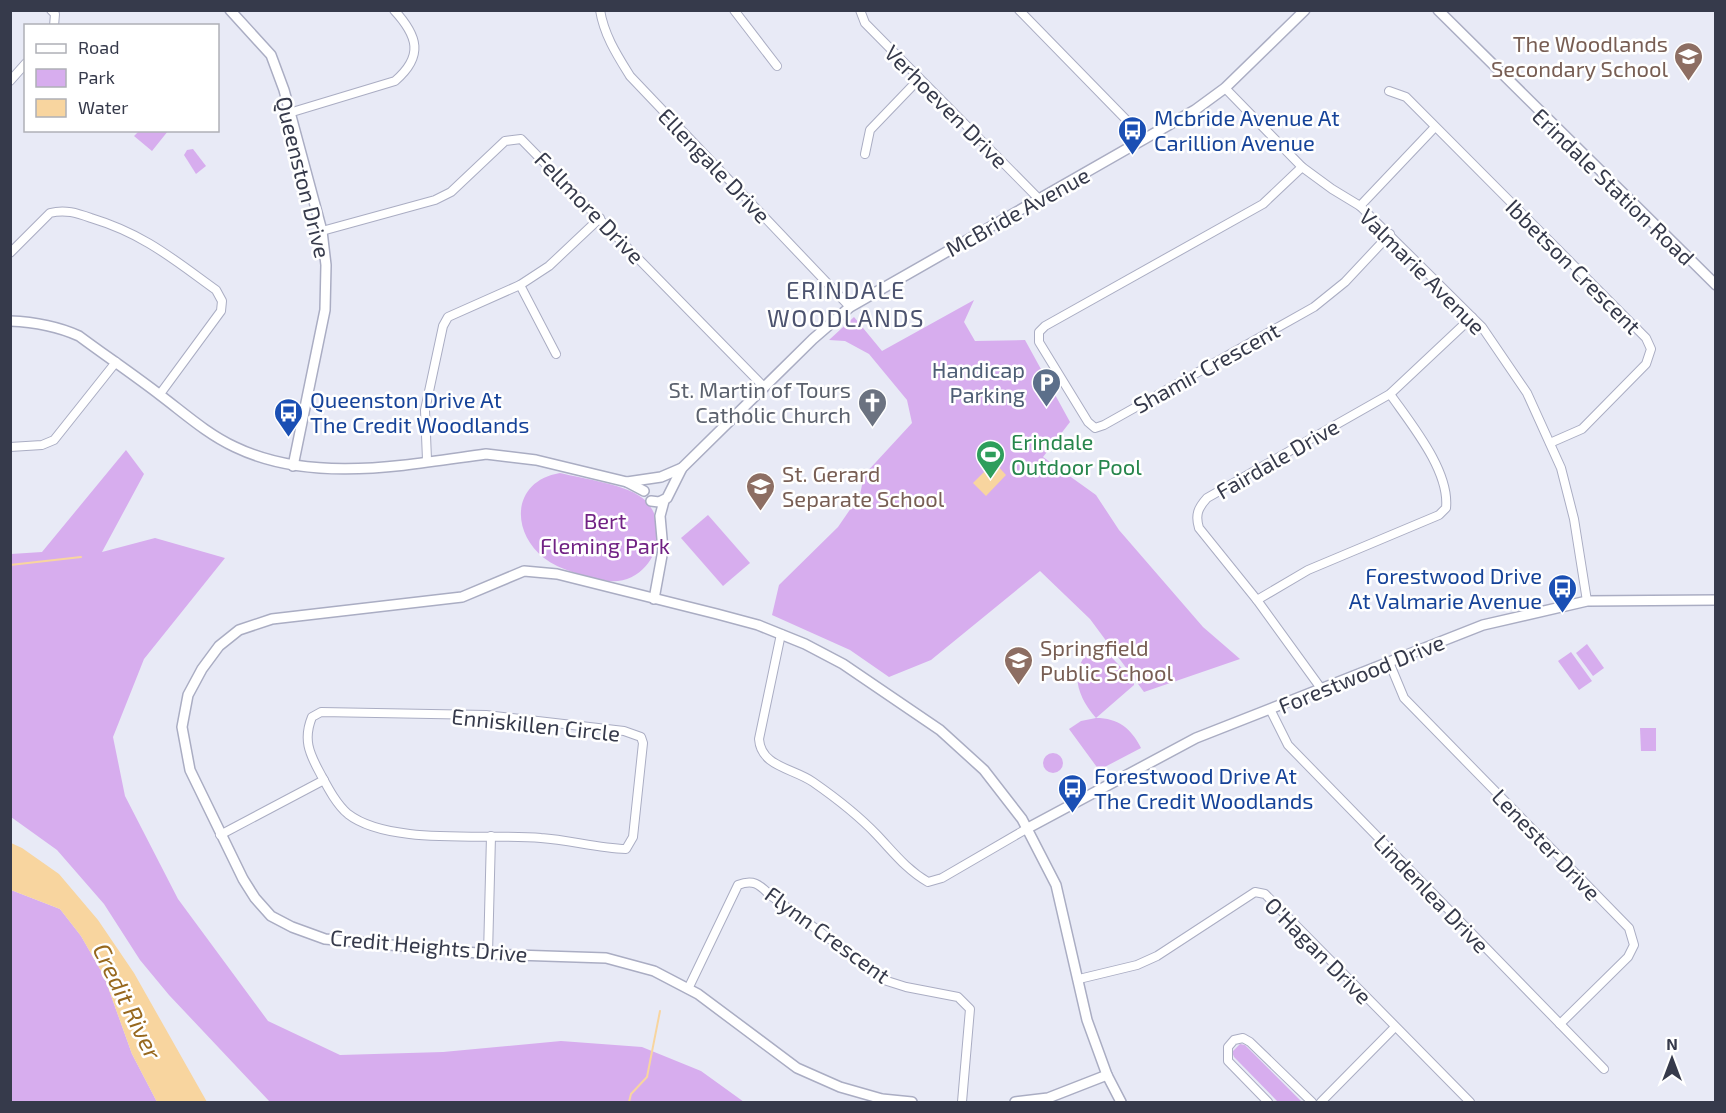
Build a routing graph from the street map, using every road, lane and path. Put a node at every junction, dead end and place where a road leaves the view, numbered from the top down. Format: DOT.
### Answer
graph roads {
  1 [pos="51,10"];
  2 [pos="230,10"];
  3 [pos="394,10"];
  4 [pos="600,10"];
  5 [pos="734,10"];
  6 [pos="860,10"];
  7 [pos="1019,10"];
  8 [pos="1305,10"];
  9 [pos="1438,10"];
  10 [pos="54,24"];
  11 [pos="24,65"];
  12 [pos="777,66"];
  13 [pos="919,79"];
  14 [pos="10,81"];
  15 [pos="1225,88"];
  16 [pos="1389,91"];
  17 [pos="289,113"];
  18 [pos="1435,127"];
  19 [pos="1145,139"];
  20 [pos="865,154"];
  21 [pos="1302,166"];
  22 [pos="1039,199"];
  23 [pos="1360,206"];
  24 [pos="600,218"];
  25 [pos="322,231"];
  26 [pos="1390,234"];
  27 [pos="10,253"];
  28 [pos="520,285"];
  29 [pos="1716,285"];
  30 [pos="850,307"];
  31 [pos="1472,317"];
  32 [pos="10,321"];
  33 [pos="556,354"];
  34 [pos="116,362"];
  35 [pos="764,387"];
  36 [pos="160,394"];
  37 [pos="1390,394"];
  38 [pos="1550,443"];
  39 [pos="10,447"];
  40 [pos="427,460"];
  41 [pos="293,466"];
  42 [pos="682,468"];
  43 [pos="661,477"];
  44 [pos="649,479"];
  45 [pos="627,482"];
  46 [pos="670,490"];
  47 [pos="644,491"];
  48 [pos="651,501"];
  49 [pos="663,501"];
  50 [pos="660,516"];
  51 [pos="654,599"];
  52 [pos="1257,600"];
  53 [pos="1716,600"];
  54 [pos="1587,601"];
  55 [pos="782,634"];
  56 [pos="1389,662"];
  57 [pos="1320,687"];
  58 [pos="1270,709"];
  59 [pos="324,780"];
  60 [pos="1028,828"];
  61 [pos="220,835"];
  62 [pos="492,836"];
  63 [pos="488,954"];
  64 [pos="1079,979"];
  65 [pos="688,989"];
  66 [pos="1560,1024"];
  67 [pos="1395,1027"];
  68 [pos="1604,1069"];
  69 [pos="1107,1075"];
  70 [pos="861,1098"];
  71 [pos="912,1102"];
  72 [pos="962,1102"];
  73 [pos="1015,1102"];
  74 [pos="1121,1102"];
  75 [pos="1268,1102"];
  76 [pos="1312,1102"];
  77 [pos="1321,1102"];
  78 [pos="1470,1102"];
  1 -- 10 [label="street"];
  2 -- 17 [label="street, Queenston Drive"];
  3 -- 17 [label="street"];
  4 -- 30 [label="street, Ellengale Drive"];
  5 -- 12 [label="street"];
  6 -- 13 [label="street, Verhoeven Drive"];
  7 -- 19 [label="street"];
  8 -- 15 [label="street, McBride Avenue"];
  9 -- 29 [label="street, Erindale Station Road"];
  11 -- 14 [label="street"];
  13 -- 20 [label="street"];
  13 -- 22 [label="street, Verhoeven Drive"];
  15 -- 19 [label="street, McBride Avenue"];
  15 -- 21 [label="street, Valmarie Avenue"];
  16 -- 18 [label="street, Ibbetson Crescent"];
  17 -- 25 [label="street, Queenston Drive"];
  18 -- 23 [label="street"];
  18 -- 38 [label="street, Ibbetson Crescent"];
  19 -- 22 [label="street, McBride Avenue"];
  21 -- 23 [label="street, Valmarie Avenue"];
  21 -- 26 [label="street, Shamir Crescent"];
  22 -- 30 [label="street, McBride Avenue"];
  23 -- 26 [label="street, Valmarie Avenue"];
  24 -- 25 [label="street, Fellmore Drive"];
  24 -- 28 [label="street"];
  24 -- 35 [label="street, Fellmore Drive"];
  25 -- 41 [label="street, Queenston Drive"];
  26 -- 31 [label="street, Valmarie Avenue"];
  27 -- 36 [label="street"];
  28 -- 33 [label="street"];
  28 -- 40 [label="street"];
  30 -- 35 [label="street, McBride Avenue"];
  31 -- 37 [label="street, Fairdale Drive"];
  31 -- 38 [label="street, Valmarie Avenue"];
  32 -- 34 [label="street"];
  34 -- 36 [label="street"];
  34 -- 39 [label="street"];
  35 -- 42 [label="street, McBride Avenue"];
  36 -- 41 [label="street"];
  37 -- 52 [label="street, Fairdale Drive"];
  37 -- 52 [label="street"];
  38 -- 54 [label="street, Valmarie Avenue"];
  40 -- 41 [label="street"];
  40 -- 45 [label="street"];
  42 -- 43 [label="street, McBride Avenue"];
  42 -- 46 [label="street, McBride Avenue"];
  43 -- 44 [label="street"];
  43 -- 46 [label="street"];
  44 -- 45 [label="street"];
  44 -- 47 [label="street"];
  45 -- 47 [label="street"];
  46 -- 49 [label="street"];
  47 -- 48 [label="street"];
  48 -- 49 [label="street"];
  48 -- 50 [label="street"];
  49 -- 50 [label="street"];
  50 -- 51 [label="street"];
  51 -- 55 [label="street, Credit Heights Drive"];
  51 -- 61 [label="street, Credit Heights Drive"];
  52 -- 57 [label="street, Fairdale Drive"];
  53 -- 54 [label="street, Forestwood Drive"];
  54 -- 56 [label="street, Forestwood Drive"];
  55 -- 60 [label="street, Credit Heights Drive"];
  55 -- 60 [label="street"];
  56 -- 57 [label="street, Forestwood Drive"];
  56 -- 66 [label="street, Lenester Drive"];
  57 -- 58 [label="street, Forestwood Drive"];
  58 -- 60 [label="street, Forestwood Drive"];
  58 -- 66 [label="street, Lindenlea Drive"];
  59 -- 61 [label="street"];
  59 -- 62 [label="street, Enniskillen Circle"];
  59 -- 62 [label="street, Enniskillen Circle"];
  60 -- 64 [label="street, Credit Heights Drive"];
  61 -- 63 [label="street, Credit Heights Drive"];
  62 -- 63 [label="street"];
  63 -- 65 [label="street, Credit Heights Drive"];
  64 -- 67 [label="street, O'Hagan Drive"];
  64 -- 69 [label="street, Credit Heights Drive"];
  65 -- 70 [label="street, Credit Heights Drive"];
  65 -- 72 [label="street, Flynn Crescent"];
  66 -- 68 [label="street, Lindenlea Drive"];
  67 -- 77 [label="street"];
  67 -- 78 [label="street, O'Hagan Drive"];
  69 -- 73 [label="street"];
  69 -- 74 [label="street, Credit Heights Drive"];
  70 -- 71 [label="street, Credit Heights Drive"];
  75 -- 76 [label="street"];
}
